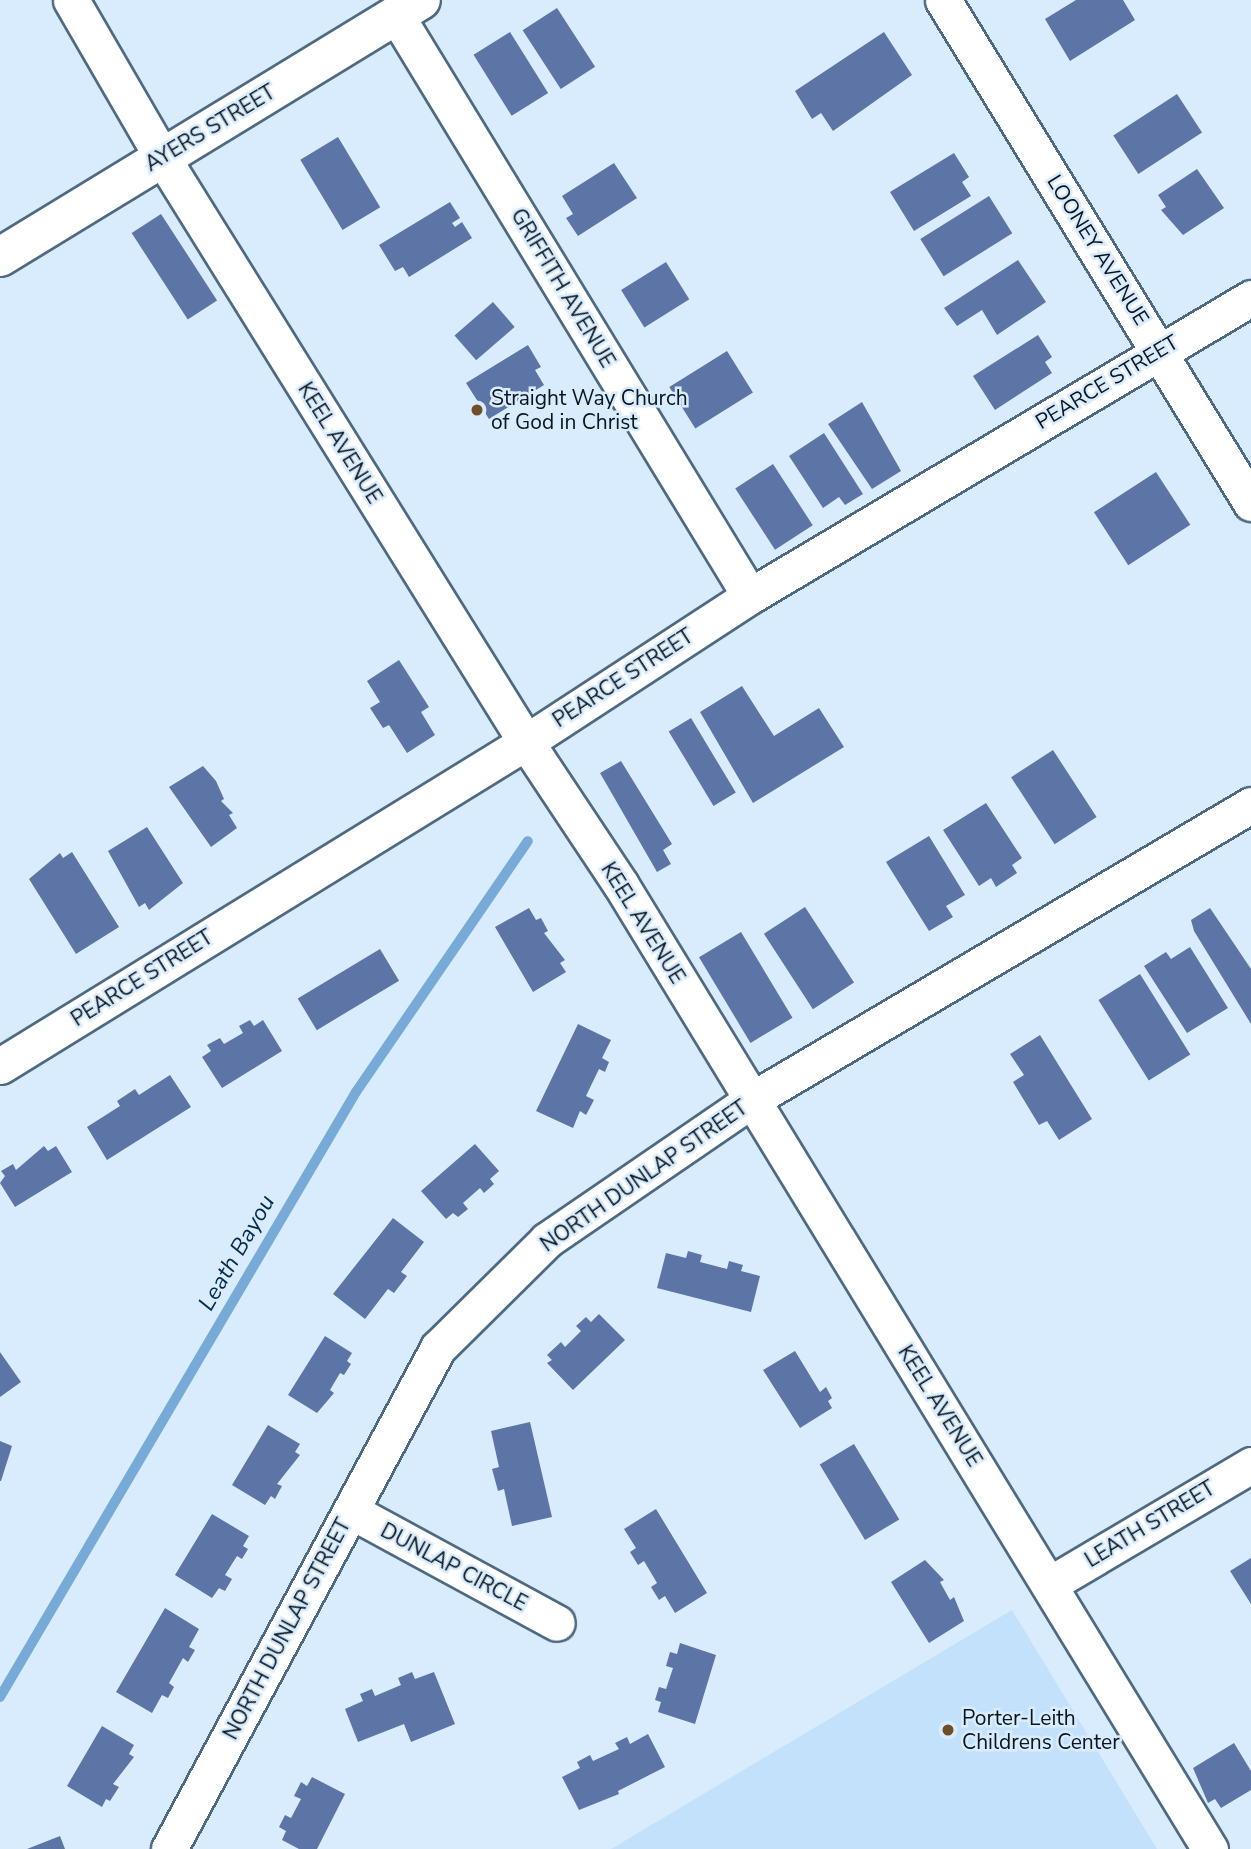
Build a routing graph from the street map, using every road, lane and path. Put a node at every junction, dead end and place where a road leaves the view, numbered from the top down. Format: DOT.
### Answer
graph roads {
  1 [pos="71,0"];
  2 [pos="943,0"];
  3 [pos="409,8"];
  4 [pos="162,157"];
  5 [pos="0,257"];
  6 [pos="1251,298"];
  7 [pos="1160,349"];
  8 [pos="1251,503"];
  9 [pos="750,596"];
  10 [pos="526,742"];
  11 [pos="1251,805"];
  12 [pos="0,1066"];
  13 [pos="753,1100"];
  14 [pos="1251,1465"];
  15 [pos="351,1511"];
  16 [pos="1049,1584"];
  17 [pos="557,1623"];
  18 [pos="169,1849"];
  19 [pos="1210,1849"];
  1 -- 4 [label="street, KEEL AVENUE"];
  2 -- 7 [label="street, LOONEY AVENUE"];
  3 -- 4 [label="street, AYERS STREET"];
  3 -- 9 [label="street, GRIFFITH AVENUE"];
  4 -- 5 [label="street, AYERS STREET"];
  4 -- 10 [label="street, KEEL AVENUE"];
  6 -- 7 [label="street, PEARCE STREET"];
  7 -- 8 [label="street, LOONEY AVENUE"];
  7 -- 9 [label="street, PEARCE STREET"];
  9 -- 10 [label="street, PEARCE STREET"];
  10 -- 12 [label="street, PEARCE STREET"];
  10 -- 13 [label="street, KEEL AVENUE"];
  11 -- 13 [label="street, NORTH DUNLAP STREET"];
  13 -- 15 [label="street, NORTH DUNLAP STREET"];
  13 -- 16 [label="street, KEEL AVENUE"];
  14 -- 16 [label="street, LEATH STREET"];
  15 -- 17 [label="street, DUNLAP CIRCLE"];
  15 -- 18 [label="street, NORTH DUNLAP STREET"];
  16 -- 19 [label="street, KEEL AVENUE"];
}
